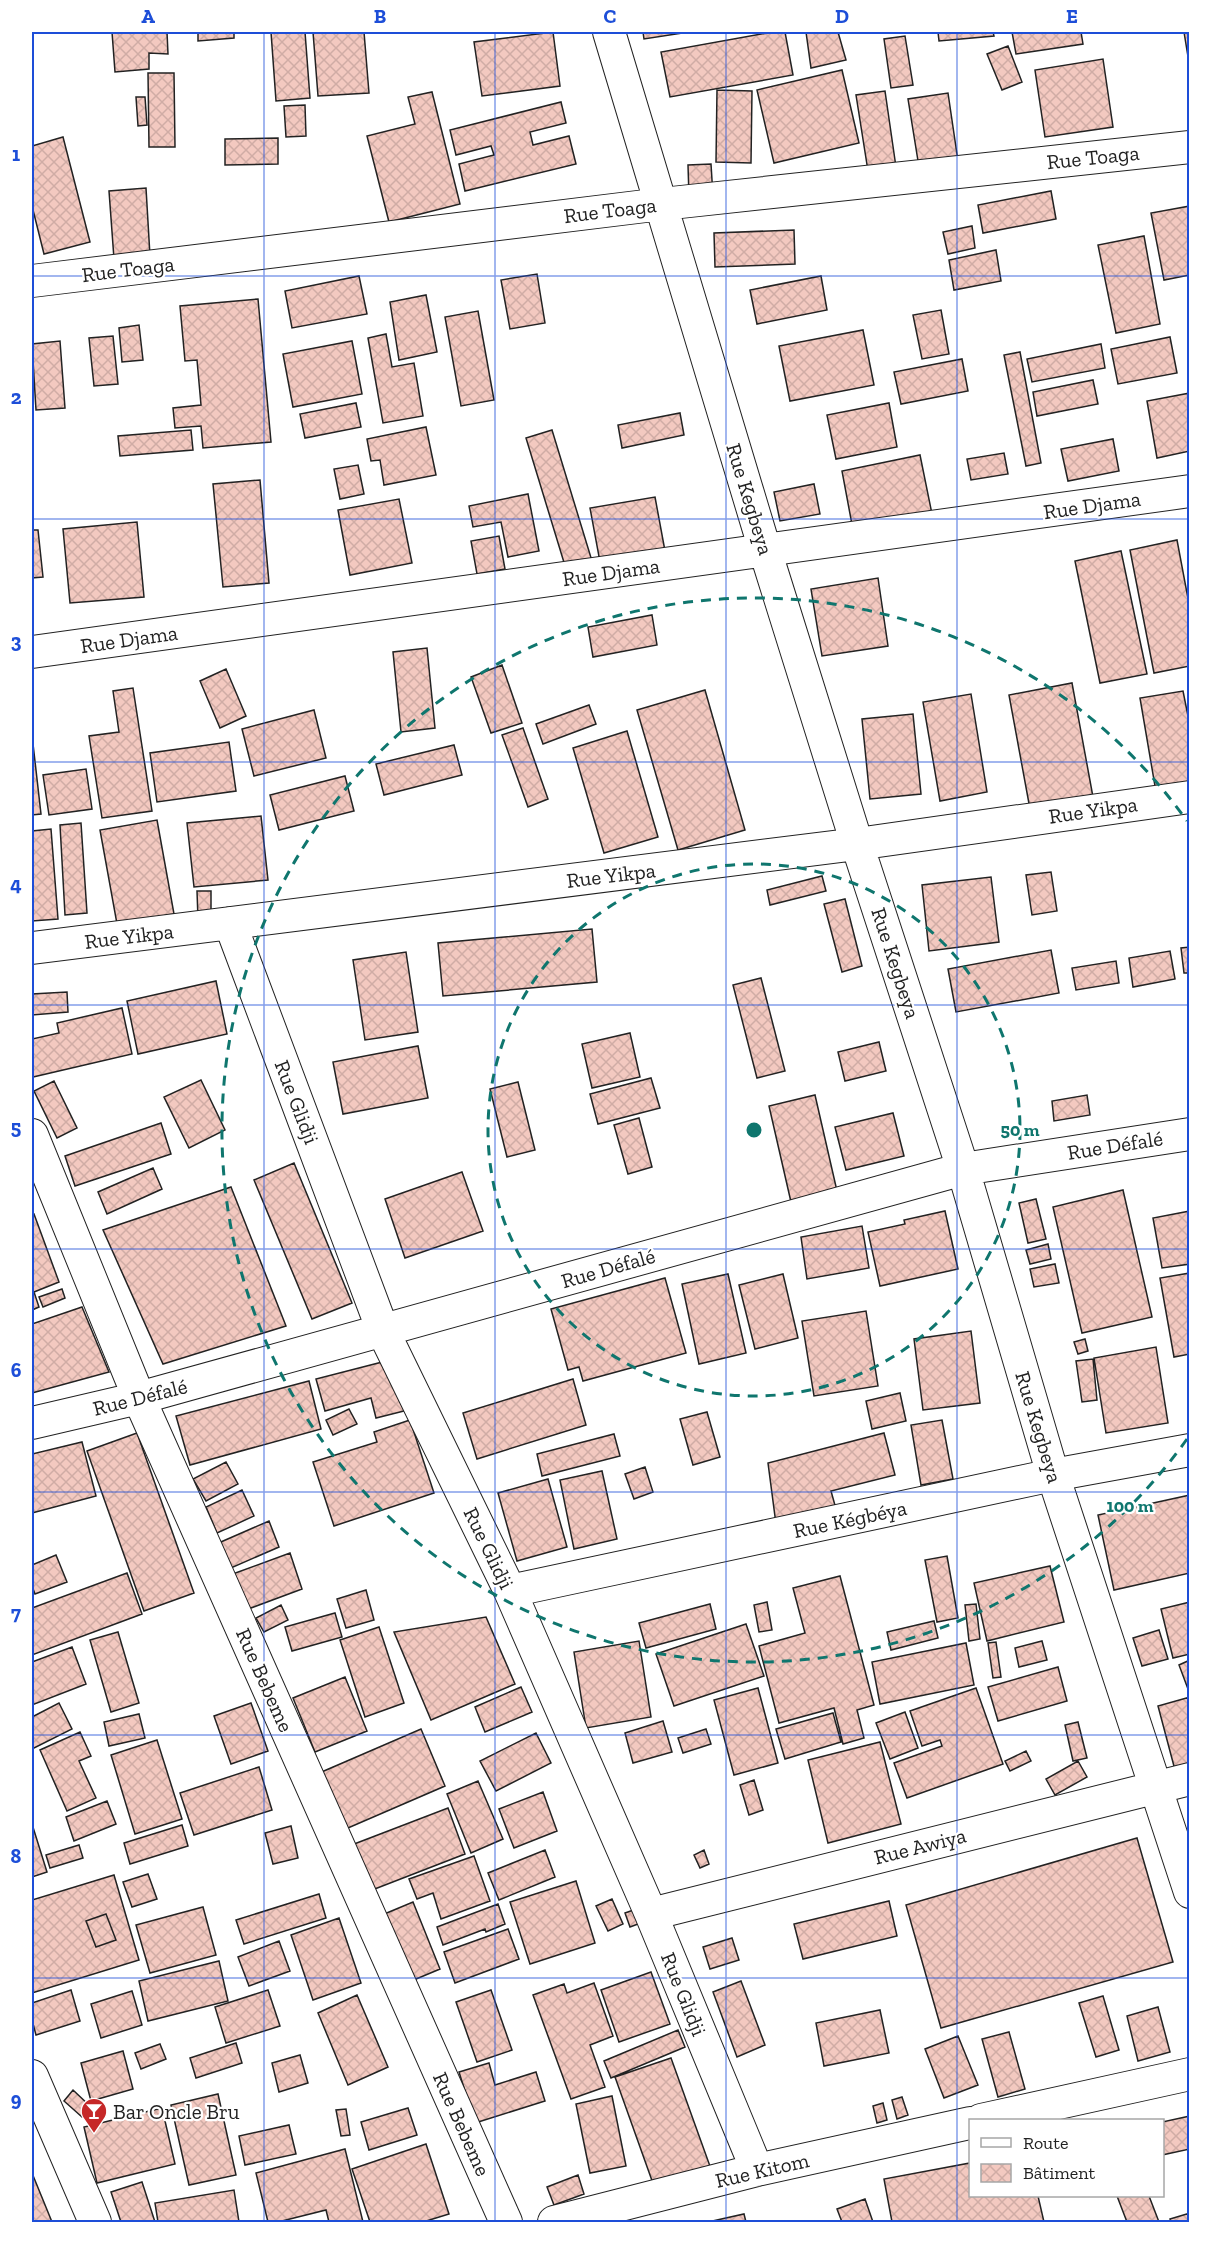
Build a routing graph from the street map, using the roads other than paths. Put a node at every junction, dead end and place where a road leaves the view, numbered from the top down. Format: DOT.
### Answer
graph roads {
  1 [pos="609,32"];
  2 [pos="1190,147"];
  3 [pos="662,204"];
  4 [pos="32,281"];
  5 [pos="1190,491"];
  6 [pos="765,550"];
  7 [pos="32,652"];
  8 [pos="1190,797"];
  9 [pos="857,844"];
  10 [pos="230,923"];
  11 [pos="32,948"];
  12 [pos="1190,1134"];
  13 [pos="32,1135"];
  14 [pos="963,1169"];
  15 [pos="383,1331"];
  16 [pos="139,1398"];
  17 [pos="32,1424"];
  18 [pos="1190,1450"];
  19 [pos="1053,1475"];
  20 [pos="510,1591"];
  21 [pos="1190,1779"];
  22 [pos="1156,1787"];
  23 [pos="1190,1892"];
  24 [pos="651,1914"];
  25 [pos="1190,2074"];
  26 [pos="32,2076"];
  27 [pos="990,2119"];
  28 [pos="969,2123"];
  29 [pos="756,2170"];
  30 [pos="95,2223"];
  31 [pos="506,2223"];
  32 [pos="554,2223"];
  1 -- 3 [label="street, Rue Kegbeya"];
  2 -- 3 [label="street, Rue Toaga"];
  3 -- 4 [label="street, Rue Toaga"];
  3 -- 6 [label="street, Rue Kegbeya"];
  5 -- 6 [label="street, Rue Djama"];
  6 -- 7 [label="street, Rue Djama"];
  6 -- 9 [label="street, Rue Kegbeya"];
  8 -- 9 [label="street, Rue Yikpa"];
  9 -- 10 [label="street, Rue Yikpa"];
  9 -- 14 [label="street, Rue Kegbeya"];
  10 -- 11 [label="street, Rue Yikpa"];
  10 -- 15 [label="street, Rue Glidji"];
  12 -- 14 [label="street, Rue Défalé"];
  13 -- 16 [label="street, Rue Bebeme"];
  14 -- 15 [label="street, Rue Défalé"];
  14 -- 19 [label="street, Rue Kegbeya"];
  15 -- 16 [label="street, Rue Défalé"];
  15 -- 20 [label="street, Rue Glidji"];
  16 -- 17 [label="street, Rue Défalé"];
  16 -- 31 [label="street, Rue Bebeme"];
  18 -- 19 [label="street, Rue Kégbéya"];
  19 -- 20 [label="street, Rue Kégbéya"];
  19 -- 22 [label="street, Rue Kegbeya"];
  20 -- 24 [label="street, Rue Glidji"];
  21 -- 22 [label="street, Rue Awiya"];
  22 -- 23 [label="street, Rue Kegbeya"];
  22 -- 24 [label="street, Rue Awiya"];
  24 -- 29 [label="street, Rue Glidji"];
  25 -- 27 [label="street"];
  26 -- 30 [label="street"];
  28 -- 29 [label="street, Rue Kitom"];
  29 -- 32 [label="street, Rue Kitom"];
}
